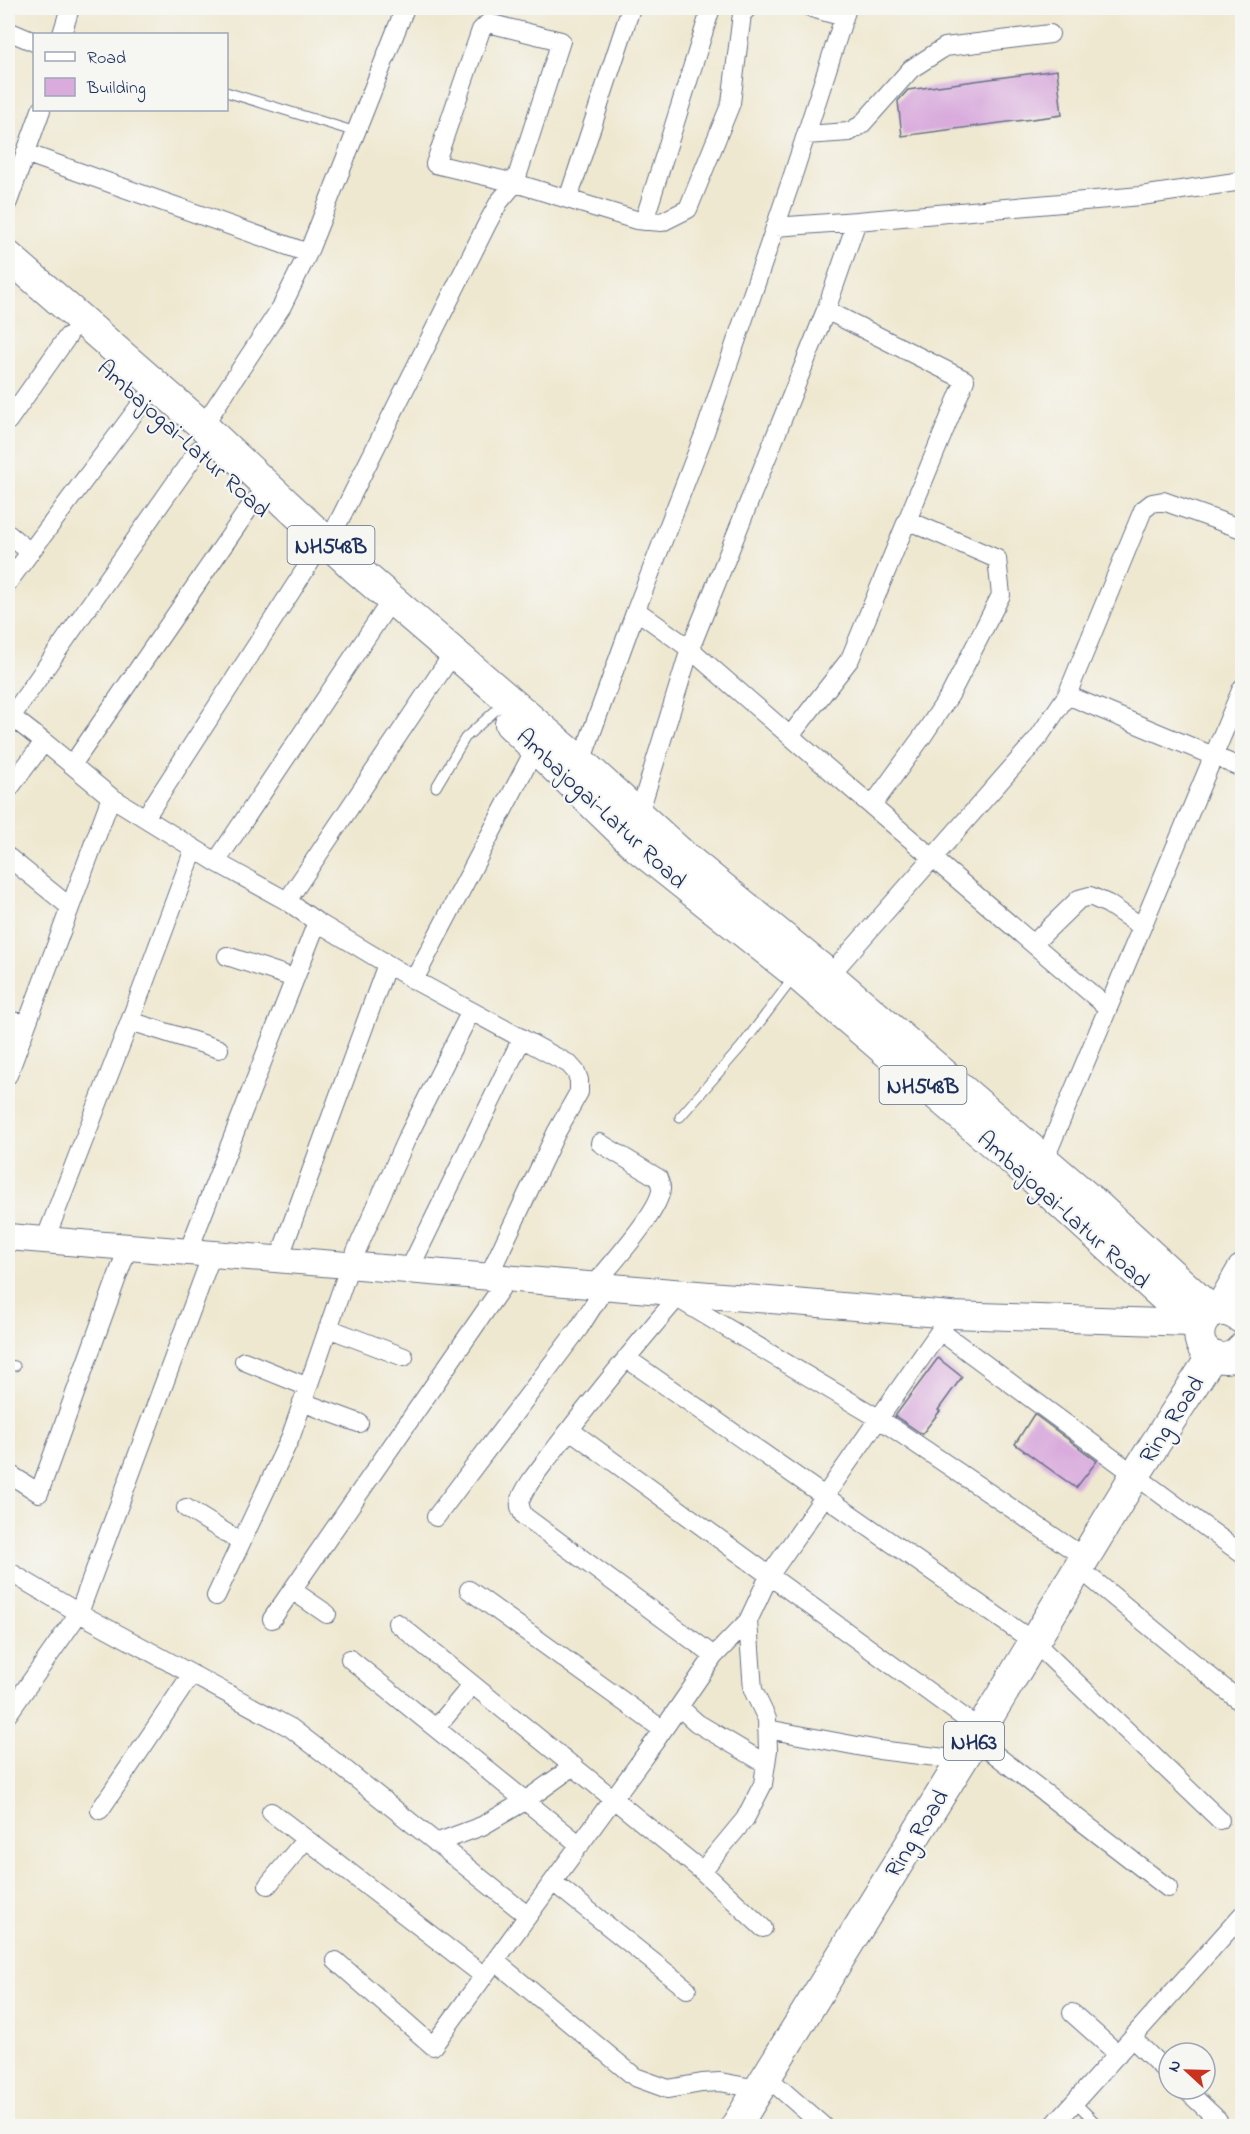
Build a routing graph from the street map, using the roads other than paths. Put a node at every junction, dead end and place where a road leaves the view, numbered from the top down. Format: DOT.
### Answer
graph roads {
  1 [pos="69,8"];
  2 [pos="405,8"];
  3 [pos="631,8"];
  4 [pos="711,8"];
  5 [pos="748,8"];
  6 [pos="812,8"];
  7 [pos="845,12"];
  8 [pos="490,15"];
  9 [pos="8,31"];
  10 [pos="62,33"];
  11 [pos="1050,34"];
  12 [pos="33,42"];
  13 [pos="228,93"];
  14 [pos="41,111"];
  15 [pos="356,132"];
  16 [pos="806,135"];
  17 [pos="25,153"];
  18 [pos="1242,181"];
  19 [pos="515,183"];
  20 [pos="568,199"];
  21 [pos="8,202"];
  22 [pos="644,221"];
  23 [pos="857,221"];
  24 [pos="775,227"];
  25 [pos="308,253"];
  26 [pos="8,256"];
  27 [pos="8,283"];
  28 [pos="826,310"];
  29 [pos="68,336"];
  30 [pos="144,400"];
  31 [pos="8,421"];
  32 [pos="201,437"];
  33 [pos="254,501"];
  34 [pos="907,520"];
  35 [pos="1242,529"];
  36 [pos="8,534"];
  37 [pos="322,548"];
  38 [pos="30,552"];
  39 [pos="8,582"];
  40 [pos="636,610"];
  41 [pos="384,611"];
  42 [pos="690,649"];
  43 [pos="446,664"];
  44 [pos="1242,688"];
  45 [pos="1067,696"];
  46 [pos="496,710"];
  47 [pos="9,715"];
  48 [pos="790,736"];
  49 [pos="44,742"];
  50 [pos="536,749"];
  51 [pos="1214,756"];
  52 [pos="581,762"];
  53 [pos="72,765"];
  54 [pos="1242,768"];
  55 [pos="436,787"];
  56 [pos="8,790"];
  57 [pos="111,797"];
  58 [pos="872,806"];
  59 [pos="145,818"];
  60 [pos="630,823"];
  61 [pos="194,849"];
  62 [pos="8,857"];
  63 [pos="932,857"];
  64 [pos="216,862"];
  65 [pos="287,901"];
  66 [pos="70,907"];
  67 [pos="316,922"];
  68 [pos="1142,927"];
  69 [pos="1033,944"];
  70 [pos="227,956"];
  71 [pos="387,964"];
  72 [pos="796,974"];
  73 [pos="829,976"];
  74 [pos="294,978"];
  75 [pos="414,980"];
  76 [pos="1108,1008"];
  77 [pos="471,1011"];
  78 [pos="8,1021"];
  79 [pos="130,1021"];
  80 [pos="27,1023"];
  81 [pos="522,1038"];
  82 [pos="219,1049"];
  83 [pos="8,1075"];
  84 [pos="680,1117"];
  85 [pos="600,1143"];
  86 [pos="1040,1171"];
  87 [pos="8,1237"];
  88 [pos="45,1240"];
  89 [pos="128,1247"];
  90 [pos="200,1253"];
  91 [pos="279,1259"];
  92 [pos="350,1265"];
  93 [pos="409,1270"];
  94 [pos="1242,1270"];
  95 [pos="498,1277"];
  96 [pos="600,1286"];
  97 [pos="671,1294"];
  98 [pos="1213,1319"];
  99 [pos="946,1323"];
  100 [pos="328,1328"];
  101 [pos="404,1357"];
  102 [pos="626,1358"];
  103 [pos="1231,1358"];
  104 [pos="244,1361"];
  105 [pos="305,1395"];
  106 [pos="878,1418"];
  107 [pos="359,1423"];
  108 [pos="570,1430"];
  109 [pos="8,1473"];
  110 [pos="1135,1475"];
  111 [pos="825,1495"];
  112 [pos="186,1508"];
  113 [pos="436,1517"];
  114 [pos="241,1542"];
  115 [pos="1242,1554"];
  116 [pos="1082,1563"];
  117 [pos="8,1571"];
  118 [pos="769,1576"];
  119 [pos="292,1590"];
  120 [pos="469,1590"];
  121 [pos="216,1596"];
  122 [pos="79,1613"];
  123 [pos="327,1614"];
  124 [pos="272,1618"];
  125 [pos="748,1621"];
  126 [pos="397,1623"];
  127 [pos="1034,1642"];
  128 [pos="714,1656"];
  129 [pos="350,1659"];
  130 [pos="190,1674"];
  131 [pos="472,1685"];
  132 [pos="1242,1703"];
  133 [pos="679,1707"];
  134 [pos="8,1714"];
  135 [pos="436,1728"];
  136 [pos="767,1729"];
  137 [pos="663,1730"];
  138 [pos="973,1743"];
  139 [pos="766,1764"];
  140 [pos="574,1766"];
  141 [pos="614,1798"];
  142 [pos="525,1801"];
  143 [pos="100,1810"];
  144 [pos="271,1812"];
  145 [pos="1220,1820"];
  146 [pos="306,1839"];
  147 [pos="436,1843"];
  148 [pos="580,1845"];
  149 [pos="702,1871"];
  150 [pos="553,1882"];
  151 [pos="268,1885"];
  152 [pos="1168,1888"];
  153 [pos="1242,1915"];
  154 [pos="528,1916"];
  155 [pos="763,1928"];
  156 [pos="336,1961"];
  157 [pos="490,1969"];
  158 [pos="687,1989"];
  159 [pos="1072,2013"];
  160 [pos="1132,2038"];
  161 [pos="1118,2054"];
  162 [pos="1157,2062"];
  163 [pos="762,2083"];
  164 [pos="1198,2101"];
  165 [pos="1075,2102"];
  166 [pos="1218,2120"];
  167 [pos="736,2127"];
  168 [pos="823,2127"];
  169 [pos="1053,2127"];
  170 [pos="1099,2127"];
  1 -- 10 [label="street"];
  2 -- 15 [label="street"];
  3 -- 20 [label="street"];
  4 -- 22 [label="street"];
  5 -- 22 [label="street"];
  6 -- 7 [label="street"];
  7 -- 16 [label="street"];
  8 -- 19 [label="street"];
  8 -- 19 [label="street"];
  9 -- 12 [label="street"];
  11 -- 16 [label="street"];
  13 -- 15 [label="lane"];
  14 -- 17 [label="street"];
  15 -- 25 [label="street"];
  16 -- 24 [label="street"];
  17 -- 21 [label="street"];
  17 -- 25 [label="street"];
  18 -- 23 [label="street"];
  19 -- 20 [label="street"];
  19 -- 37 [label="street"];
  20 -- 22 [label="street"];
  23 -- 24 [label="street"];
  23 -- 28 [label="street"];
  24 -- 40 [label="street"];
  25 -- 32 [label="street"];
  26 -- 32 [label="highway, NH548B"];
  27 -- 29 [label="highway, Ambajogai-Latur Road / NH548B"];
  28 -- 34 [label="street"];
  28 -- 42 [label="street"];
  29 -- 30 [label="highway, Ambajogai-Latur Road / NH548B"];
  29 -- 31 [label="street"];
  30 -- 32 [label="highway, Ambajogai-Latur Road / NH548B"];
  30 -- 38 [label="street"];
  32 -- 33 [label="highway, Ambajogai-Latur Road / NH548B"];
  32 -- 37 [label="highway, NH548B"];
  32 -- 47 [label="street"];
  33 -- 37 [label="highway, Ambajogai-Latur Road / NH548B"];
  33 -- 53 [label="street"];
  34 -- 48 [label="street"];
  34 -- 58 [label="street"];
  35 -- 45 [label="street"];
  36 -- 38 [label="street"];
  37 -- 41 [label="highway, Ambajogai-Latur Road / NH548B"];
  37 -- 52 [label="highway, NH548B"];
  37 -- 59 [label="street"];
  38 -- 39 [label="street"];
  40 -- 42 [label="street"];
  40 -- 52 [label="street"];
  41 -- 43 [label="highway, Ambajogai-Latur Road / NH548B"];
  41 -- 64 [label="street"];
  42 -- 48 [label="street"];
  42 -- 60 [label="street"];
  43 -- 46 [label="highway, Ambajogai-Latur Road / NH548B"];
  43 -- 65 [label="street"];
  44 -- 51 [label="street"];
  45 -- 51 [label="street"];
  45 -- 63 [label="street"];
  46 -- 50 [label="highway, Ambajogai-Latur Road / NH548B"];
  46 -- 55 [label="lane"];
  47 -- 49 [label="street"];
  48 -- 58 [label="street"];
  49 -- 53 [label="street"];
  49 -- 56 [label="street"];
  50 -- 60 [label="highway, Ambajogai-Latur Road / NH548B"];
  50 -- 75 [label="street"];
  51 -- 54 [label="street"];
  51 -- 68 [label="street"];
  52 -- 60 [label="highway, NH548B"];
  53 -- 57 [label="street"];
  57 -- 59 [label="street"];
  57 -- 66 [label="street"];
  58 -- 63 [label="street"];
  59 -- 61 [label="street"];
  60 -- 72 [label="highway, Ambajogai-Latur Road / NH548B"];
  60 -- 73 [label="highway, NH548B"];
  61 -- 64 [label="street"];
  61 -- 79 [label="street"];
  62 -- 66 [label="street"];
  63 -- 69 [label="street"];
  63 -- 73 [label="street"];
  64 -- 65 [label="street"];
  65 -- 67 [label="street"];
  66 -- 80 [label="street"];
  67 -- 71 [label="street"];
  67 -- 74 [label="street"];
  68 -- 69 [label="street"];
  68 -- 76 [label="street"];
  69 -- 76 [label="street"];
  70 -- 74 [label="street"];
  71 -- 75 [label="street"];
  71 -- 91 [label="street"];
  72 -- 84 [label="lane"];
  72 -- 86 [label="highway, Ambajogai-Latur Road / NH548B"];
  73 -- 86 [label="highway, NH548B"];
  74 -- 90 [label="street"];
  75 -- 77 [label="street"];
  76 -- 86 [label="street"];
  77 -- 81 [label="street"];
  77 -- 92 [label="street"];
  78 -- 80 [label="street"];
  79 -- 82 [label="street"];
  79 -- 88 [label="street"];
  80 -- 83 [label="street"];
  81 -- 93 [label="street"];
  81 -- 95 [label="street"];
  85 -- 96 [label="street"];
  86 -- 98 [label="highway, Ambajogai-Latur Road / NH548B"];
  87 -- 88 [label="main road"];
  88 -- 89 [label="main road"];
  89 -- 90 [label="main road"];
  89 -- 109 [label="street"];
  90 -- 91 [label="main road"];
  90 -- 122 [label="street"];
  91 -- 92 [label="main road"];
  92 -- 93 [label="main road"];
  92 -- 100 [label="street"];
  93 -- 95 [label="main road"];
  94 -- 98 [label="highway"];
  95 -- 96 [label="main road"];
  95 -- 119 [label="street"];
  96 -- 97 [label="main road"];
  96 -- 113 [label="street"];
  97 -- 99 [label="main road"];
  97 -- 102 [label="street"];
  97 -- 106 [label="street"];
  98 -- 99 [label="main road"];
  98 -- 103 [label="highway, Ambajogai-Latur Road / NH548B"];
  99 -- 106 [label="street"];
  99 -- 110 [label="street"];
  100 -- 101 [label="street"];
  100 -- 105 [label="street"];
  102 -- 108 [label="street"];
  102 -- 111 [label="street"];
  103 -- 110 [label="highway, Ring Road / NH63"];
  104 -- 105 [label="street"];
  105 -- 107 [label="street"];
  105 -- 114 [label="street"];
  106 -- 111 [label="street"];
  106 -- 116 [label="street"];
  108 -- 118 [label="street"];
  108 -- 128 [label="street"];
  110 -- 115 [label="street"];
  110 -- 116 [label="highway, Ring Road / NH63"];
  111 -- 118 [label="street"];
  111 -- 127 [label="street"];
  112 -- 114 [label="street"];
  114 -- 121 [label="street"];
  116 -- 127 [label="highway, Ring Road / NH63"];
  116 -- 132 [label="street"];
  117 -- 122 [label="street"];
  118 -- 125 [label="street"];
  118 -- 138 [label="street"];
  119 -- 123 [label="street"];
  119 -- 124 [label="street"];
  120 -- 137 [label="street"];
  122 -- 130 [label="street"];
  122 -- 134 [label="street"];
  125 -- 128 [label="street"];
  125 -- 136 [label="street"];
  126 -- 131 [label="street"];
  127 -- 138 [label="highway, Ring Road / NH63"];
  127 -- 145 [label="street"];
  128 -- 133 [label="street"];
  129 -- 135 [label="street"];
  130 -- 143 [label="street"];
  130 -- 147 [label="street"];
  131 -- 135 [label="street"];
  131 -- 140 [label="street"];
  133 -- 137 [label="street"];
  133 -- 139 [label="street"];
  135 -- 142 [label="street"];
  136 -- 138 [label="street"];
  136 -- 139 [label="street"];
  137 -- 141 [label="street"];
  138 -- 152 [label="street"];
  138 -- 163 [label="highway, Ring Road / NH63"];
  139 -- 149 [label="street"];
  140 -- 141 [label="street"];
  140 -- 142 [label="street"];
  141 -- 148 [label="street"];
  141 -- 149 [label="street"];
  142 -- 147 [label="street"];
  142 -- 148 [label="street"];
  144 -- 146 [label="street"];
  146 -- 151 [label="street"];
  146 -- 157 [label="street"];
  147 -- 154 [label="street"];
  148 -- 150 [label="street"];
  149 -- 155 [label="street"];
  150 -- 154 [label="street"];
  150 -- 158 [label="street"];
  153 -- 160 [label="street"];
  154 -- 157 [label="street"];
  156 -- 157 [label="street"];
  157 -- 163 [label="street"];
  159 -- 161 [label="street"];
  160 -- 161 [label="street"];
  160 -- 162 [label="street"];
  161 -- 165 [label="street"];
  163 -- 167 [label="highway, Ring Road / NH63"];
  163 -- 168 [label="street"];
  164 -- 166 [label="street"];
  165 -- 169 [label="street"];
  165 -- 170 [label="lane"];
}
